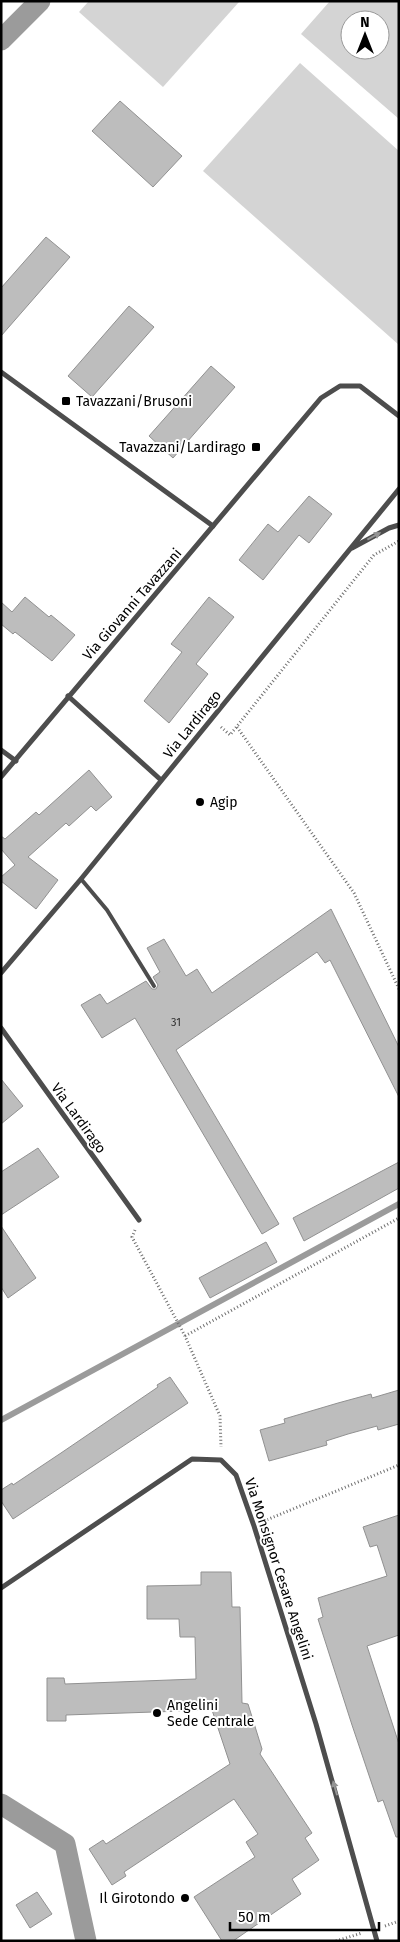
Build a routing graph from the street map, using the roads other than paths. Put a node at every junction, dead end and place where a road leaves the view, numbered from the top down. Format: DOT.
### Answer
graph roads {
  1 [pos="1,372"];
  2 [pos="399,416"];
  3 [pos="399,489"];
  4 [pos="399,525"];
  5 [pos="213,526"];
  6 [pos="349,549"];
  7 [pos="68,696"];
  8 [pos="1,750"];
  9 [pos="16,761"];
  10 [pos="1,777"];
  11 [pos="161,780"];
  12 [pos="81,879"];
  13 [pos="1,973"];
  14 [pos="154,986"];
  15 [pos="1,1028"];
  16 [pos="139,1220"];
  17 [pos="1,1588"];
  18 [pos="377,1941"];
  1 -- 5 [label="street"];
  2 -- 5 [label="street, Via Giovanni Tavazzani"];
  3 -- 6 [label="street, Via Lardirago"];
  6 -- 4 [label="street, one-way"];
  5 -- 7 [label="street, Via Giovanni Tavazzani"];
  6 -- 11 [label="street, Via Lardirago"];
  7 -- 9 [label="street, Via Giovanni Tavazzani"];
  7 -- 11 [label="street"];
  8 -- 9 [label="street"];
  9 -- 10 [label="street, Via Giovanni Tavazzani"];
  11 -- 12 [label="street, Via Lardirago"];
  12 -- 13 [label="street, Via Lardirago"];
  12 -- 14 [label="lane"];
  15 -- 16 [label="street, Via Lardirago"];
  18 -- 17 [label="street, Via Monsignor Cesare Angelini, one-way"];
}
